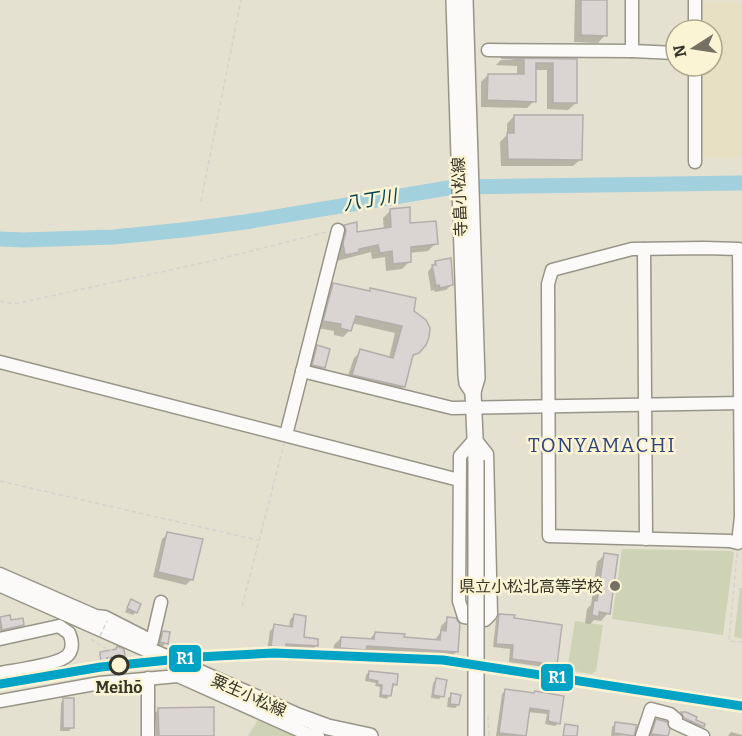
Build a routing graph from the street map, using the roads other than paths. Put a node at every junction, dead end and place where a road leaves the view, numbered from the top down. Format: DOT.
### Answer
graph roads {
  1 [pos="454,0"];
  2 [pos="465,0"];
  3 [pos="632,0"];
  4 [pos="695,0"];
  5 [pos="695,18"];
  6 [pos="488,50"];
  7 [pos="632,51"];
  8 [pos="664,52"];
  9 [pos="695,78"];
  10 [pos="462,117"];
  11 [pos="695,162"];
  12 [pos="338,230"];
  13 [pos="644,249"];
  14 [pos="0,362"];
  15 [pos="302,371"];
  16 [pos="474,400"];
  17 [pos="646,404"];
  18 [pos="742,404"];
  19 [pos="548,406"];
  20 [pos="286,435"];
  21 [pos="475,439"];
  22 [pos="459,480"];
  23 [pos="646,539"];
  24 [pos="740,544"];
  25 [pos="0,574"];
  26 [pos="0,584"];
  27 [pos="161,602"];
  28 [pos="0,639"];
  29 [pos="0,673"];
  30 [pos="148,678"];
  31 [pos="0,701"];
  32 [pos="148,736"];
  33 [pos="318,736"];
  34 [pos="370,736"];
  35 [pos="476,736"];
  36 [pos="642,736"];
  37 [pos="703,736"];
  1 -- 10 [label="main road, 寺畠小松線"];
  2 -- 10 [label="main road, 寺畠小松線"];
  3 -- 7 [label="street"];
  4 -- 5 [label="street"];
  6 -- 7 [label="street"];
  7 -- 8 [label="street"];
  9 -- 11 [label="street"];
  10 -- 16 [label="main road, 寺畠小松線"];
  12 -- 15 [label="street"];
  13 -- 17 [label="street"];
  13 -- 18 [label="street"];
  13 -- 19 [label="street"];
  14 -- 20 [label="street"];
  15 -- 16 [label="street"];
  15 -- 20 [label="street"];
  16 -- 19 [label="street"];
  16 -- 21 [label="main road, 寺畠小松線"];
  17 -- 18 [label="street"];
  17 -- 19 [label="street"];
  17 -- 23 [label="street"];
  18 -- 24 [label="street"];
  19 -- 23 [label="street"];
  20 -- 22 [label="street"];
  21 -- 22 [label="street"];
  21 -- 22 [label="street"];
  21 -- 35 [label="main road, 寺畠小松線, bridge"];
  23 -- 24 [label="street"];
  25 -- 27 [label="street"];
  26 -- 34 [label="main road, 粟生小松線"];
  28 -- 29 [label="street"];
  30 -- 31 [label="street"];
  30 -- 32 [label="street"];
  30 -- 33 [label="street"];
  36 -- 37 [label="street"];
}
